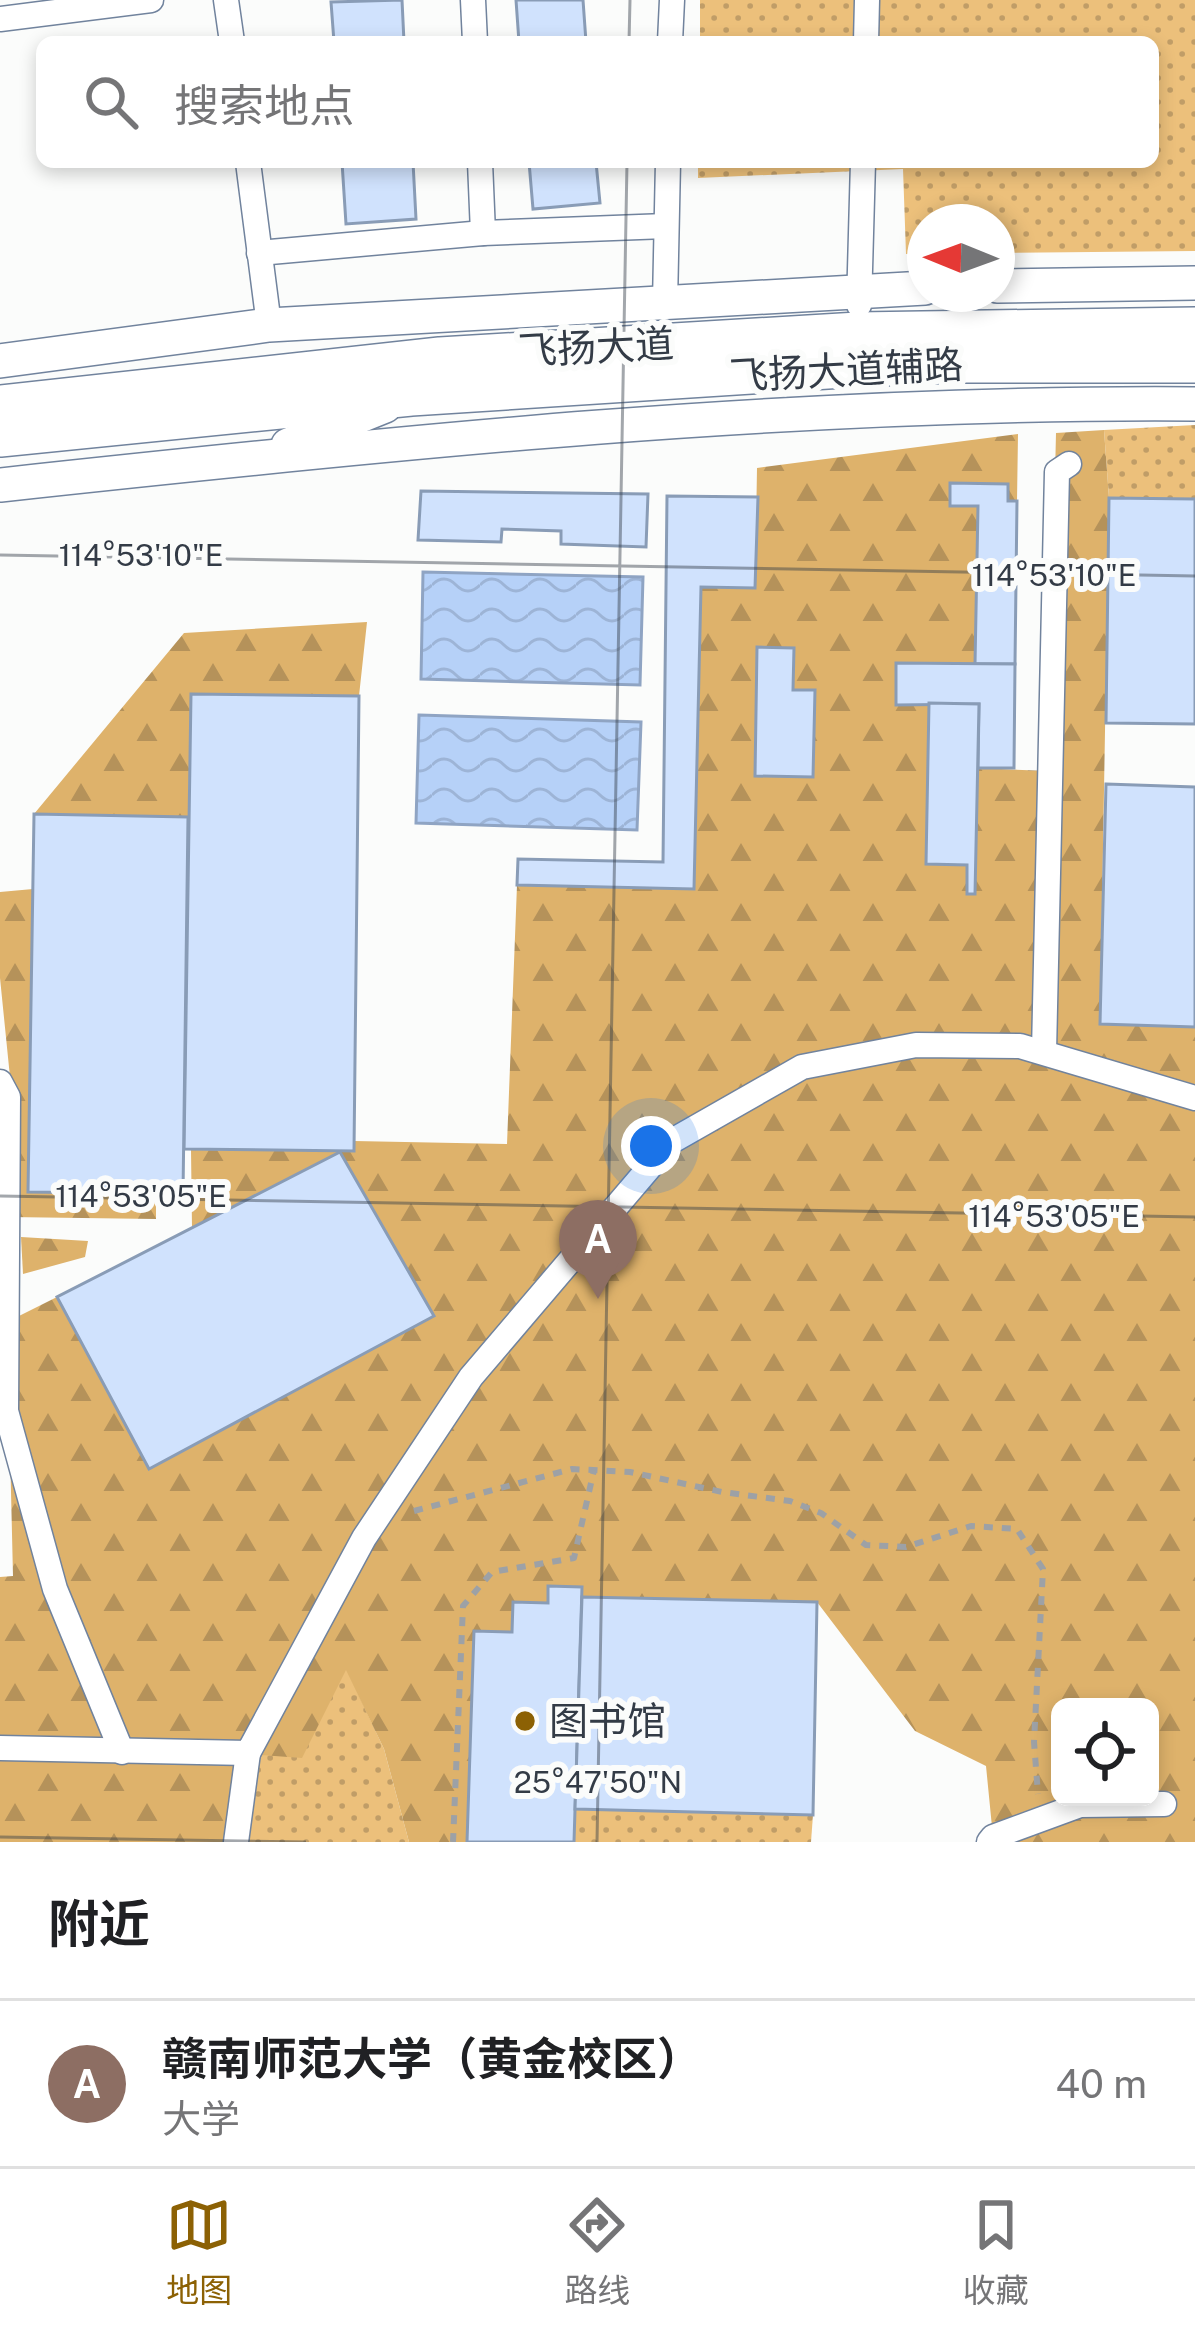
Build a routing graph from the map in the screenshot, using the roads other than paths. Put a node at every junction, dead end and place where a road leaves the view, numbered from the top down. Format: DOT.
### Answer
graph roads {
  1 [pos="0,0"];
  2 [pos="152,0"];
  3 [pos="226,0"];
  4 [pos="473,0"];
  5 [pos="672,0"];
  6 [pos="867,0"];
  7 [pos="0,20"];
  8 [pos="231,36"];
  9 [pos="475,36"];
  10 [pos="670,36"];
  11 [pos="866,36"];
  12 [pos="249,168"];
  13 [pos="480,168"];
  14 [pos="668,168"];
  15 [pos="862,168"];
  16 [pos="667,226"];
  17 [pos="483,233"];
  18 [pos="260,253"];
  19 [pos="1144,283"];
  20 [pos="1195,283"];
  21 [pos="1015,286"];
  22 [pos="907,288"];
  23 [pos="859,289"];
  24 [pos="664,303"];
  25 [pos="627,305"];
  26 [pos="320,322"];
  27 [pos="269,325"];
  28 [pos="1025,327"];
  29 [pos="1195,327"];
  30 [pos="858,350"];
  31 [pos="520,352"];
  32 [pos="440,357"];
  33 [pos="0,361"];
  34 [pos="1195,362"];
  35 [pos="950,363"];
  36 [pos="411,396"];
  37 [pos="1070,403"];
  38 [pos="1195,404"];
  39 [pos="0,405"];
  40 [pos="0,436"];
  41 [pos="258,457"];
  42 [pos="1070,464"];
  43 [pos="0,485"];
  44 [pos="1044,1052"];
  45 [pos="0,1082"];
  46 [pos="1195,1098"];
  47 [pos="0,1748"];
  48 [pos="122,1752"];
  49 [pos="248,1754"];
  50 [pos="1164,1804"];
  51 [pos="236,1842"];
  52 [pos="989,1842"];
  1 -- 7 [label="street"];
  2 -- 7 [label="street"];
  3 -- 8 [label="street"];
  4 -- 9 [label="street"];
  5 -- 10 [label="street"];
  6 -- 11 [label="street"];
  12 -- 18 [label="street"];
  13 -- 17 [label="street"];
  14 -- 16 [label="street"];
  15 -- 23 [label="street"];
  16 -- 17 [label="street"];
  16 -- 24 [label="street"];
  17 -- 18 [label="street"];
  18 -- 27 [label="street"];
  19 -- 20 [label="street"];
  19 -- 21 [label="street"];
  19 -- 28 [label="street"];
  22 -- 23 [label="street, 飞扬大道辅路"];
  23 -- 24 [label="street, 飞扬大道辅路"];
  23 -- 30 [label="street"];
  24 -- 25 [label="street, 飞扬大道辅路"];
  25 -- 26 [label="street, 飞扬大道辅路"];
  25 -- 31 [label="street"];
  26 -- 27 [label="street, 飞扬大道辅路"];
  26 -- 32 [label="street"];
  27 -- 33 [label="street, 飞扬大道辅路"];
  28 -- 29 [label="main road, 飞扬大道"];
  28 -- 30 [label="main road, 飞扬大道"];
  30 -- 31 [label="main road, 飞扬大道"];
  30 -- 35 [label="main road, 飞扬大道"];
  30 -- 36 [label="main road, 飞扬大道"];
  31 -- 32 [label="main road, 飞扬大道"];
  32 -- 39 [label="main road, 飞扬大道"];
  34 -- 35 [label="main road, 飞扬大道"];
  35 -- 37 [label="street"];
  36 -- 40 [label="main road, 飞扬大道"];
  36 -- 41 [label="street"];
  37 -- 38 [label="street, 飞扬大道辅路"];
  37 -- 41 [label="street, 飞扬大道辅路"];
  41 -- 43 [label="street, 飞扬大道辅路"];
  42 -- 44 [label="street"];
  44 -- 46 [label="street"];
  44 -- 49 [label="street"];
  45 -- 48 [label="street"];
  47 -- 48 [label="street"];
  48 -- 49 [label="street"];
  49 -- 51 [label="street"];
  50 -- 52 [label="street"];
}
